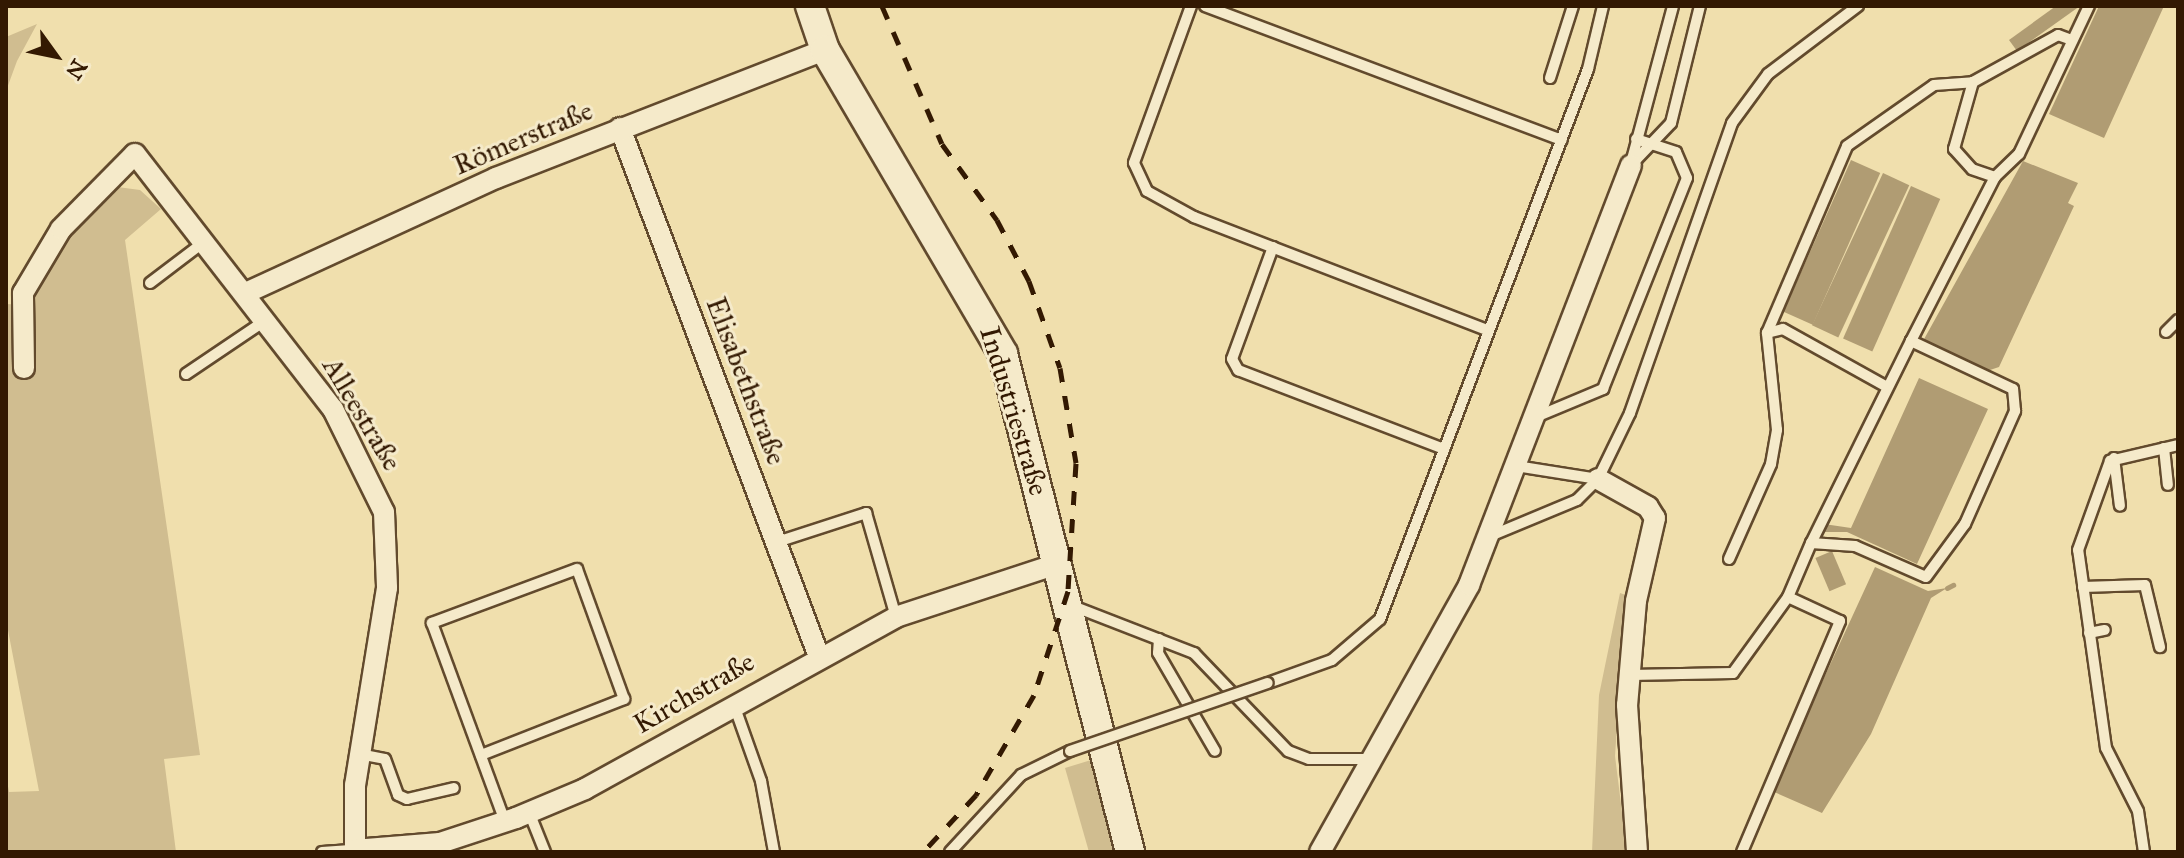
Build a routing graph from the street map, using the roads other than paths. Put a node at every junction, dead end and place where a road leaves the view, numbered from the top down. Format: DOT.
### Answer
graph roads {
  1 [pos="810,6"];
  2 [pos="1191,6"];
  3 [pos="1205,6"];
  4 [pos="1573,6"];
  5 [pos="1603,6"];
  6 [pos="1673,6"];
  7 [pos="1700,6"];
  8 [pos="1858,6"];
  9 [pos="2089,6"];
  10 [pos="2072,40"];
  11 [pos="825,50"];
  12 [pos="1550,78"];
  13 [pos="1973,82"];
  14 [pos="620,128"];
  15 [pos="1636,139"];
  16 [pos="1562,140"];
  17 [pos="1656,141"];
  18 [pos="1631,165"];
  19 [pos="1995,177"];
  20 [pos="206,241"];
  21 [pos="1273,247"];
  22 [pos="150,283"];
  23 [pos="248,292"];
  24 [pos="267,319"];
  25 [pos="2178,320"];
  26 [pos="1489,331"];
  27 [pos="2166,332"];
  28 [pos="1767,333"];
  29 [pos="1911,341"];
  30 [pos="24,368"];
  31 [pos="186,374"];
  32 [pos="1887,387"];
  33 [pos="1535,418"];
  34 [pos="2178,445"];
  35 [pos="2164,448"];
  36 [pos="1444,449"];
  37 [pos="2114,458"];
  38 [pos="1516,466"];
  39 [pos="1598,479"];
  40 [pos="2168,485"];
  41 [pos="2120,506"];
  42 [pos="1488,537"];
  43 [pos="777,542"];
  44 [pos="1811,543"];
  45 [pos="1729,559"];
  46 [pos="1057,564"];
  47 [pos="2083,587"];
  48 [pos="1788,597"];
  49 [pos="1069,605"];
  50 [pos="896,617"];
  51 [pos="2105,630"];
  52 [pos="2089,633"];
  53 [pos="1159,639"];
  54 [pos="2160,647"];
  55 [pos="818,654"];
  56 [pos="1630,675"];
  57 [pos="733,703"];
  58 [pos="1215,751"];
  59 [pos="359,754"];
  60 [pos="481,755"];
  61 [pos="1375,759"];
  62 [pos="454,788"];
  63 [pos="529,812"];
  64 [pos="505,821"];
  65 [pos="354,851"];
  66 [pos="322,852"];
  67 [pos="545,852"];
  68 [pos="774,852"];
  69 [pos="950,852"];
  70 [pos="1130,852"];
  71 [pos="1320,852"];
  72 [pos="1637,852"];
  73 [pos="1742,852"];
  74 [pos="2144,852"];
  1 -- 11 [label="main road, Industriestraße"];
  2 -- 21 [label="lane"];
  3 -- 16 [label="lane"];
  4 -- 12 [label="lane"];
  5 -- 16 [label="lane"];
  6 -- 15 [label="lane"];
  7 -- 17 [label="lane"];
  8 -- 39 [label="lane"];
  9 -- 10 [label="lane"];
  10 -- 13 [label="lane"];
  10 -- 19 [label="lane"];
  11 -- 14 [label="street, Römerstraße"];
  11 -- 46 [label="main road, Industriestraße"];
  13 -- 19 [label="lane"];
  13 -- 28 [label="lane"];
  14 -- 23 [label="street, Römerstraße"];
  14 -- 43 [label="street, Elisabethstraße"];
  15 -- 17 [label="lane"];
  15 -- 18 [label="lane"];
  16 -- 26 [label="lane"];
  17 -- 18 [label="lane"];
  17 -- 33 [label="lane"];
  18 -- 33 [label="street"];
  19 -- 29 [label="lane"];
  20 -- 22 [label="lane"];
  20 -- 23 [label="street, Alleestraße"];
  20 -- 30 [label="street, Alleestraße"];
  21 -- 26 [label="lane"];
  21 -- 36 [label="lane"];
  23 -- 24 [label="street, Alleestraße"];
  24 -- 31 [label="lane"];
  24 -- 59 [label="street, Alleestraße"];
  25 -- 27 [label="lane"];
  26 -- 36 [label="lane"];
  28 -- 32 [label="lane"];
  28 -- 45 [label="lane"];
  29 -- 32 [label="lane"];
  29 -- 44 [label="lane"];
  32 -- 44 [label="lane"];
  33 -- 38 [label="street"];
  34 -- 35 [label="lane"];
  35 -- 37 [label="lane"];
  35 -- 40 [label="lane"];
  36 -- 69 [label="lane, bridge"];
  37 -- 41 [label="lane"];
  37 -- 47 [label="lane"];
  38 -- 39 [label="lane"];
  38 -- 42 [label="street"];
  39 -- 42 [label="lane"];
  39 -- 56 [label="street"];
  42 -- 61 [label="street"];
  43 -- 50 [label="lane"];
  43 -- 55 [label="street, Elisabethstraße"];
  44 -- 48 [label="lane"];
  46 -- 49 [label="main road, Industriestraße"];
  46 -- 50 [label="street, Kirchstraße"];
  47 -- 52 [label="lane"];
  47 -- 54 [label="lane"];
  48 -- 56 [label="lane"];
  48 -- 73 [label="lane"];
  49 -- 53 [label="lane"];
  49 -- 70 [label="main road, Industriestraße"];
  50 -- 55 [label="street, Kirchstraße"];
  51 -- 52 [label="lane"];
  52 -- 74 [label="lane"];
  53 -- 58 [label="lane"];
  53 -- 61 [label="lane"];
  55 -- 57 [label="street, Kirchstraße"];
  56 -- 72 [label="street"];
  57 -- 63 [label="street, Kirchstraße"];
  57 -- 68 [label="lane"];
  59 -- 62 [label="lane"];
  59 -- 65 [label="street, Alleestraße"];
  60 -- 60 [label="lane"];
  60 -- 64 [label="lane"];
  61 -- 71 [label="street"];
  63 -- 64 [label="street, Kirchstraße"];
  63 -- 67 [label="lane"];
  64 -- 65 [label="street, Kirchstraße"];
  65 -- 66 [label="lane"];
}
